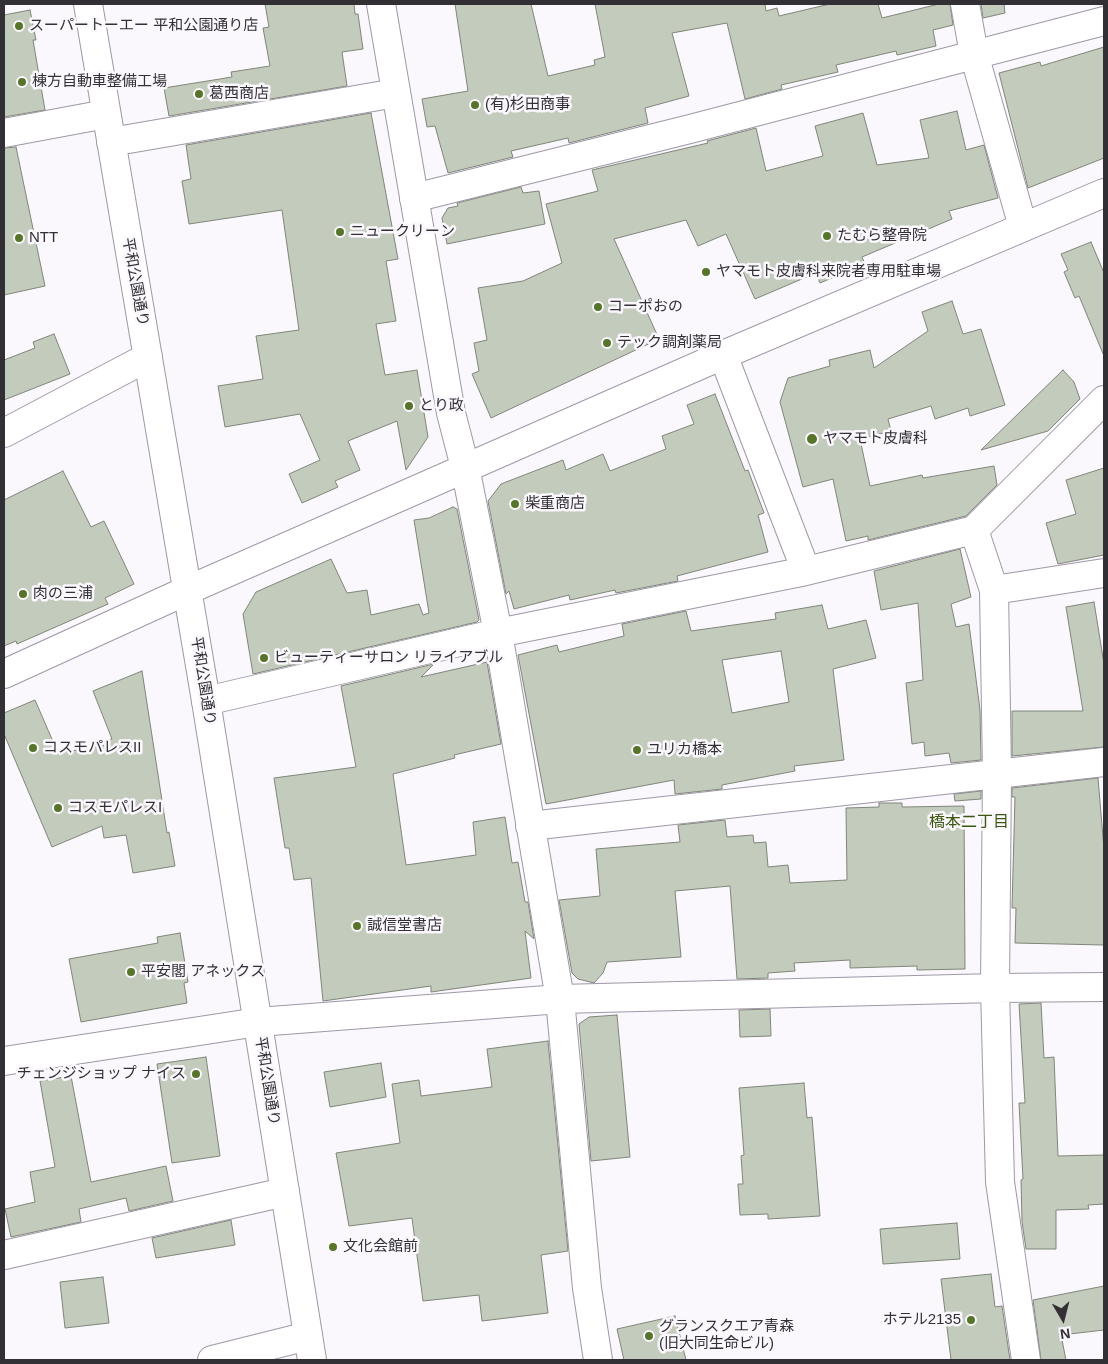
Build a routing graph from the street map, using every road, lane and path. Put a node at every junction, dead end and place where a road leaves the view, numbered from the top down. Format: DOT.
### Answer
graph roads {
  1 [pos="88,4"];
  2 [pos="381,4"];
  3 [pos="965,4"];
  4 [pos="1104,21"];
  5 [pos="974,54"];
  6 [pos="396,93"];
  7 [pos="106,114"];
  8 [pos="4,133"];
  9 [pos="111,142"];
  10 [pos="1104,193"];
  11 [pos="414,198"];
  12 [pos="1022,227"];
  13 [pos="723,355"];
  14 [pos="148,357"];
  15 [pos="1104,400"];
  16 [pos="4,433"];
  17 [pos="465,467"];
  18 [pos="974,530"];
  19 [pos="806,571"];
  20 [pos="1104,573"];
  21 [pos="188,590"];
  22 [pos="994,590"];
  23 [pos="498,633"];
  24 [pos="4,674"];
  25 [pos="206,701"];
  26 [pos="1104,762"];
  27 [pos="997,772"];
  28 [pos="530,826"];
  29 [pos="1104,987"];
  30 [pos="995,988"];
  31 [pos="560,999"];
  32 [pos="258,1022"];
  33 [pos="4,1061"];
  34 [pos="285,1192"];
  35 [pos="4,1256"];
  36 [pos="310,1348"];
  37 [pos="212,1360"];
  38 [pos="598,1360"];
  39 [pos="1026,1360"];
  1 -- 7 [label="street, 平和公園通り"];
  2 -- 6 [label="street"];
  3 -- 5 [label="street"];
  4 -- 5 [label="street"];
  5 -- 11 [label="street"];
  5 -- 12 [label="street"];
  6 -- 9 [label="street"];
  6 -- 11 [label="street"];
  7 -- 8 [label="street"];
  7 -- 9 [label="street, 平和公園通り"];
  9 -- 14 [label="street, 平和公園通り"];
  10 -- 12 [label="street"];
  11 -- 17 [label="street"];
  12 -- 13 [label="street"];
  13 -- 17 [label="street"];
  13 -- 19 [label="street"];
  14 -- 16 [label="street"];
  14 -- 21 [label="street, 平和公園通り"];
  15 -- 18 [label="street"];
  17 -- 21 [label="street"];
  17 -- 23 [label="street"];
  18 -- 19 [label="street"];
  18 -- 22 [label="street"];
  19 -- 23 [label="street"];
  20 -- 22 [label="street"];
  21 -- 24 [label="street"];
  21 -- 25 [label="street, 平和公園通り"];
  22 -- 27 [label="street"];
  23 -- 25 [label="street"];
  23 -- 28 [label="street"];
  25 -- 32 [label="street, 平和公園通り"];
  26 -- 27 [label="street"];
  27 -- 28 [label="street"];
  27 -- 30 [label="street"];
  28 -- 31 [label="street"];
  29 -- 30 [label="street"];
  30 -- 31 [label="street"];
  30 -- 39 [label="street"];
  31 -- 32 [label="street"];
  31 -- 38 [label="street"];
  32 -- 33 [label="street"];
  32 -- 34 [label="street, 平和公園通り"];
  34 -- 35 [label="street"];
  34 -- 36 [label="street, 平和公園通り"];
  36 -- 37 [label="street"];
}
